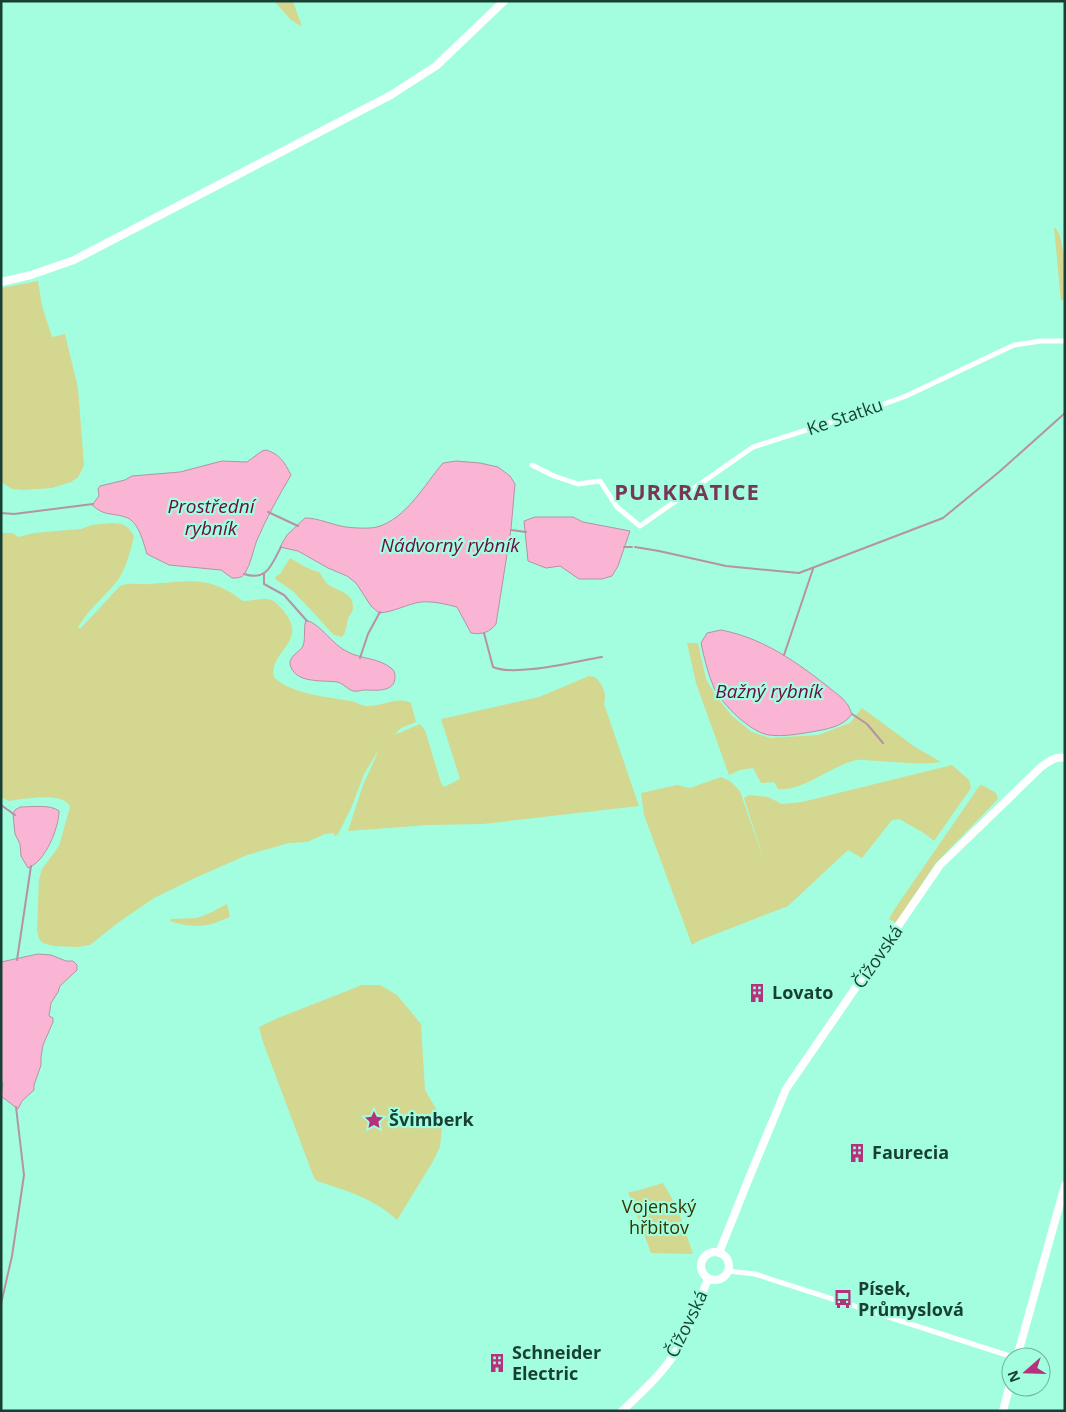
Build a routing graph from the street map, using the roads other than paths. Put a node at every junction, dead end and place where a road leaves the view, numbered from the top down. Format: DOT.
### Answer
graph roads {
  1 [pos="504,1"];
  2 [pos="1,282"];
  3 [pos="1065,341"];
  4 [pos="532,465"];
  5 [pos="1065,758"];
  6 [pos="1065,1186"];
  7 [pos="719,1253"];
  8 [pos="728,1271"];
  9 [pos="708,1279"];
  10 [pos="1018,1347"];
  11 [pos="1001,1353"];
  12 [pos="1007,1397"];
  13 [pos="622,1411"];
  14 [pos="1003,1411"];
  1 -- 2 [label="street"];
  3 -- 4 [label="street, Ke Statku"];
  5 -- 7 [label="street, Čížovská"];
  6 -- 10 [label="street"];
  7 -- 8 [label="street"];
  7 -- 9 [label="street, Čížovská"];
  8 -- 9 [label="street, Čížovská"];
  8 -- 11 [label="street"];
  9 -- 13 [label="street, Čížovská"];
  12 -- 14 [label="street"];
}
